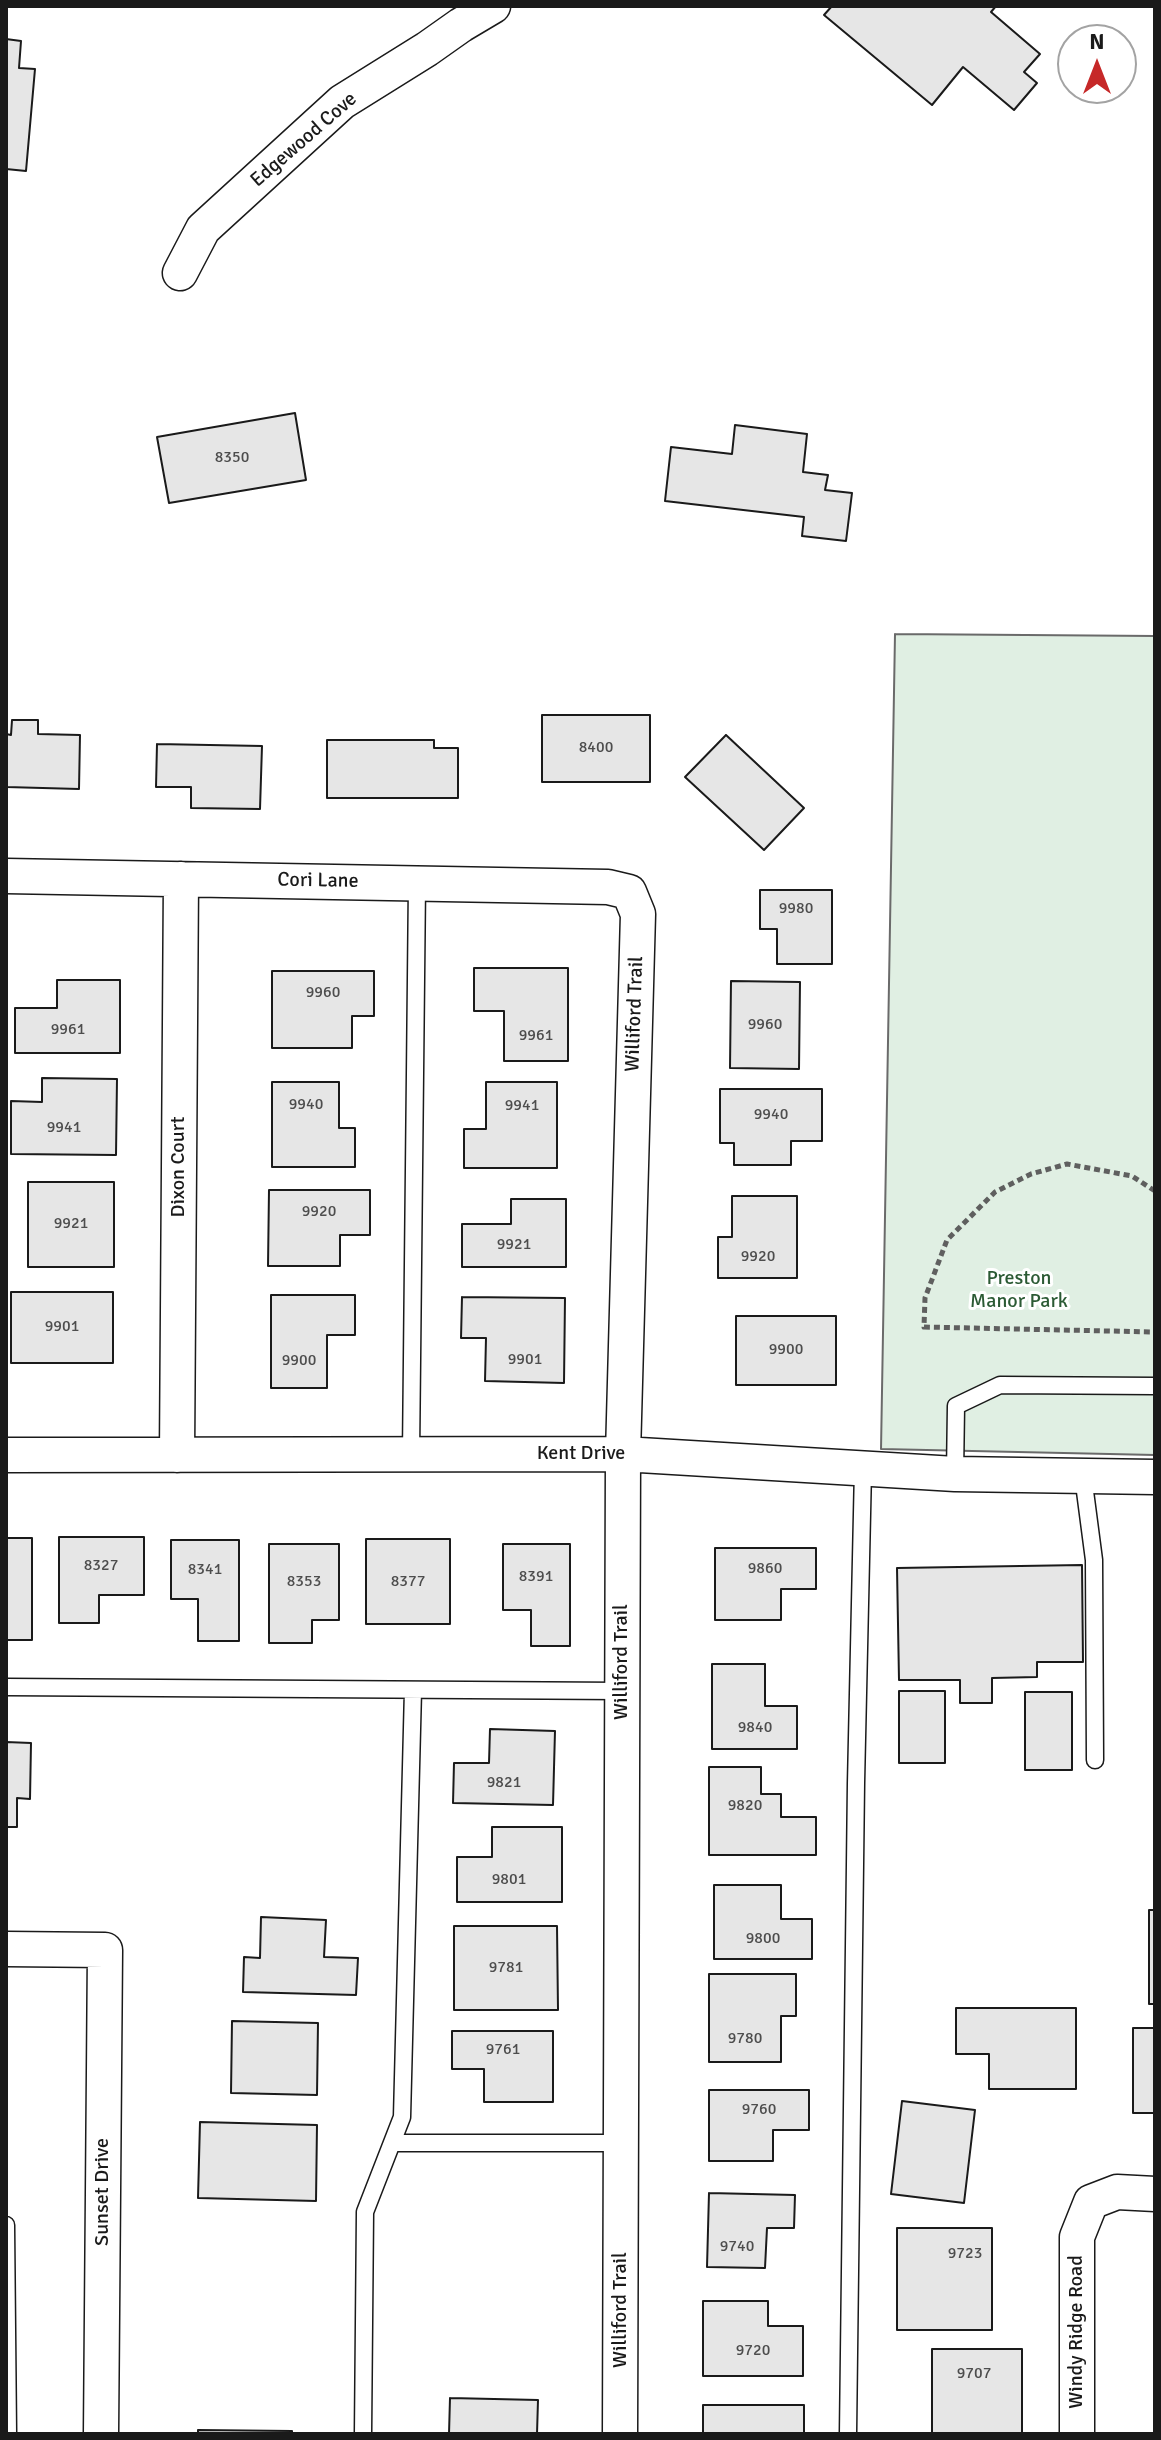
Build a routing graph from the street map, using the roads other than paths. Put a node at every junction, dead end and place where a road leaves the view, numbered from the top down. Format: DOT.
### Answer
graph roads {
  1 [pos="493,6"];
  2 [pos="180,273"];
  3 [pos="6,876"];
  4 [pos="181,879"];
  5 [pos="417,883"];
  6 [pos="629,892"];
  7 [pos="1155,1386"];
  8 [pos="411,1454"];
  9 [pos="623,1454"];
  10 [pos="6,1455"];
  11 [pos="177,1455"];
  12 [pos="863,1469"];
  13 [pos="955,1474"];
  14 [pos="1083,1476"];
  15 [pos="1155,1477"];
  16 [pos="6,1687"];
  17 [pos="413,1690"];
  18 [pos="622,1691"];
  19 [pos="1095,1760"];
  20 [pos="6,1949"];
  21 [pos="392,2143"];
  22 [pos="621,2143"];
  23 [pos="1155,2194"];
  24 [pos="6,2225"];
  25 [pos="8,2434"];
  26 [pos="101,2434"];
  27 [pos="363,2434"];
  28 [pos="620,2434"];
  29 [pos="848,2434"];
  30 [pos="1077,2434"];
  1 -- 2 [label="street, Edgewood Cove"];
  3 -- 4 [label="street, Cori Lane"];
  4 -- 5 [label="street, Cori Lane"];
  4 -- 11 [label="street, Dixon Court"];
  5 -- 6 [label="street, Cori Lane"];
  5 -- 8 [label="lane"];
  6 -- 9 [label="street, Williford Trail"];
  7 -- 13 [label="lane"];
  8 -- 9 [label="street, Kent Drive"];
  8 -- 11 [label="street, Kent Drive"];
  9 -- 12 [label="street, Kent Drive"];
  9 -- 18 [label="street, Williford Trail"];
  10 -- 11 [label="street, Kent Drive"];
  12 -- 13 [label="street, Kent Drive"];
  12 -- 29 [label="lane"];
  13 -- 14 [label="street, Kent Drive"];
  14 -- 15 [label="street, Kent Drive"];
  14 -- 19 [label="lane"];
  16 -- 17 [label="lane"];
  17 -- 18 [label="lane"];
  17 -- 21 [label="lane"];
  18 -- 22 [label="street, Williford Trail"];
  20 -- 26 [label="street, Sunset Drive"];
  21 -- 22 [label="lane"];
  21 -- 27 [label="lane"];
  22 -- 28 [label="street, Williford Trail"];
  23 -- 30 [label="street, Windy Ridge Road"];
  24 -- 25 [label="lane"];
}
